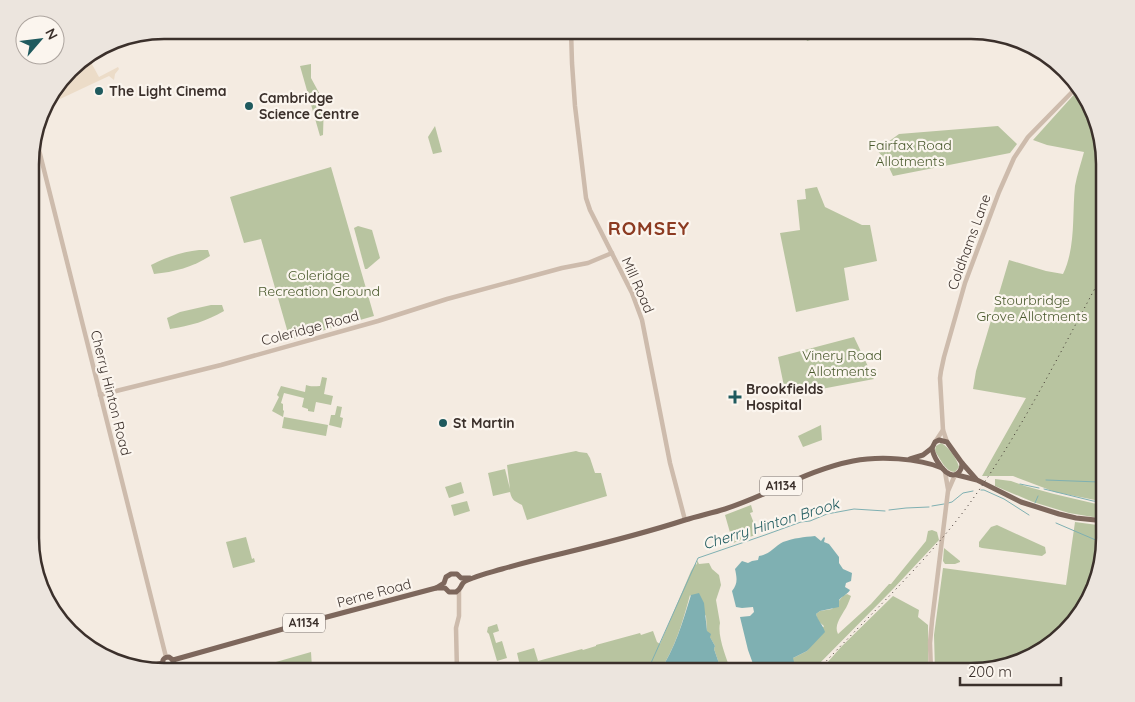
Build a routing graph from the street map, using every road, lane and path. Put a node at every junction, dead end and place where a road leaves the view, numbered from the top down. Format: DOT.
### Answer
graph roads {
  1 [pos="571,39"];
  2 [pos="1073,91"];
  3 [pos="40,153"];
  4 [pos="612,253"];
  5 [pos="100,396"];
  6 [pos="943,430"];
  7 [pos="935,442"];
  8 [pos="947,442"];
  9 [pos="932,448"];
  10 [pos="907,460"];
  11 [pos="962,463"];
  12 [pos="944,470"];
  13 [pos="956,475"];
  14 [pos="977,480"];
  15 [pos="948,491"];
  16 [pos="685,520"];
  17 [pos="1096,520"];
  18 [pos="462,581"];
  19 [pos="444,585"];
  20 [pos="456,592"];
  21 [pos="166,657"];
  22 [pos="173,660"];
  23 [pos="163,663"];
  24 [pos="457,663"];
  25 [pos="931,663"];
  1 -- 4 [label="street, Mill Road"];
  2 -- 6 [label="street, Coldhams Lane"];
  3 -- 5 [label="street, Cherry Hinton Road"];
  4 -- 5 [label="street, Coleridge Road"];
  4 -- 16 [label="street, Mill Road"];
  5 -- 21 [label="street, Cherry Hinton Road"];
  6 -- 7 [label="street"];
  6 -- 8 [label="street, Coldhams Lane"];
  7 -- 8 [label="main road"];
  7 -- 9 [label="main road"];
  8 -- 11 [label="main road, A1134"];
  9 -- 10 [label="main road, A1134"];
  9 -- 12 [label="main road"];
  10 -- 12 [label="main road, A1134"];
  10 -- 16 [label="main road, A1134"];
  11 -- 13 [label="main road"];
  11 -- 14 [label="main road, A1134"];
  12 -- 13 [label="main road, A1134"];
  12 -- 15 [label="street"];
  13 -- 14 [label="main road, A1134"];
  13 -- 15 [label="street"];
  14 -- 17 [label="main road, A1134"];
  15 -- 25 [label="street"];
  16 -- 18 [label="main road, Perne Road / A1134"];
  18 -- 19 [label="main road, Perne Road / A1134"];
  18 -- 20 [label="main road"];
  19 -- 20 [label="main road, Perne Road / A1134"];
  19 -- 22 [label="main road, Perne Road / A1134"];
  20 -- 24 [label="street"];
  21 -- 22 [label="main road"];
  21 -- 23 [label="main road"];
}
